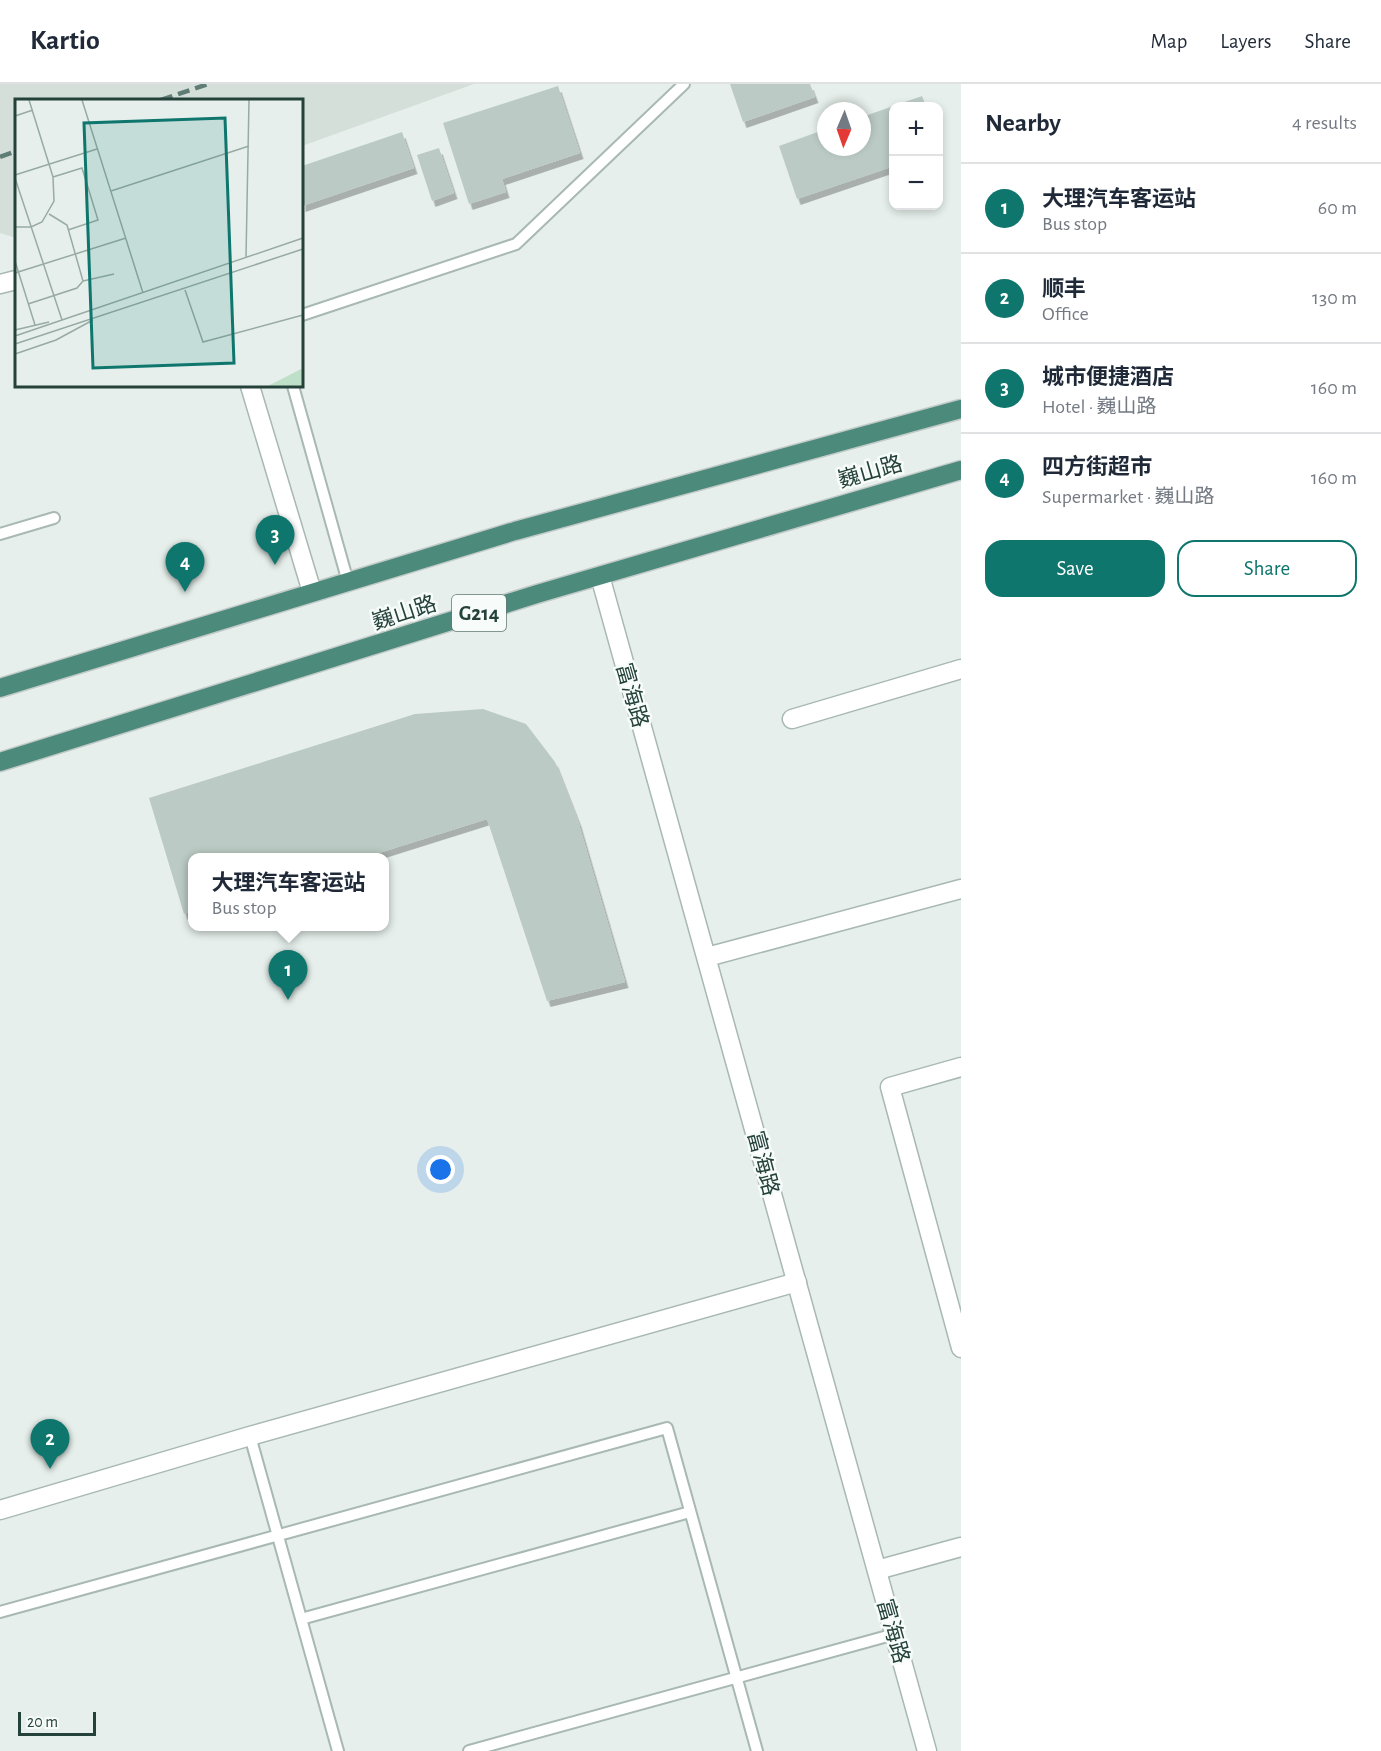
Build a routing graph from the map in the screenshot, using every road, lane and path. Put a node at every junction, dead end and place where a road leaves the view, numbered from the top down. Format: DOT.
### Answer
graph roads {
  1 [pos="684,84"];
  2 [pos="15,280"];
  3 [pos="0,284"];
  4 [pos="303,315"];
  5 [pos="250,387"];
  6 [pos="293,387"];
  7 [pos="961,409"];
  8 [pos="961,470"];
  9 [pos="54,518"];
  10 [pos="0,534"];
  11 [pos="600,576"];
  12 [pos="348,582"];
  13 [pos="312,592"];
  14 [pos="961,669"];
  15 [pos="0,688"];
  16 [pos="792,718"];
  17 [pos="0,762"];
  18 [pos="961,889"];
  19 [pos="707,957"];
  20 [pos="961,1067"];
  21 [pos="797,1282"];
  22 [pos="961,1348"];
  23 [pos="250,1436"];
  24 [pos="0,1510"];
  25 [pos="690,1512"];
  26 [pos="278,1535"];
  27 [pos="961,1547"];
  28 [pos="877,1570"];
  29 [pos="0,1612"];
  30 [pos="301,1619"];
  31 [pos="895,1634"];
  32 [pos="736,1677"];
  33 [pos="338,1751"];
  34 [pos="469,1751"];
  35 [pos="757,1751"];
  36 [pos="927,1751"];
  1 -- 4 [label="lane"];
  2 -- 3 [label="street"];
  5 -- 13 [label="street"];
  6 -- 12 [label="lane"];
  7 -- 12 [label="highway, 巍山路"];
  8 -- 11 [label="highway, 巍山路 / G214"];
  9 -- 10 [label="lane"];
  11 -- 17 [label="highway, 巍山路 / G214"];
  11 -- 19 [label="street, 富海路"];
  12 -- 13 [label="highway, 巍山路"];
  13 -- 15 [label="highway, 巍山路"];
  14 -- 16 [label="street"];
  18 -- 19 [label="street"];
  19 -- 21 [label="street, 富海路"];
  20 -- 22 [label="street"];
  21 -- 23 [label="street"];
  21 -- 28 [label="street, 富海路"];
  23 -- 24 [label="street"];
  23 -- 26 [label="lane"];
  25 -- 26 [label="lane"];
  25 -- 30 [label="lane"];
  25 -- 32 [label="lane"];
  26 -- 29 [label="lane"];
  26 -- 30 [label="lane"];
  27 -- 28 [label="street"];
  28 -- 31 [label="street, 富海路"];
  30 -- 33 [label="lane"];
  31 -- 32 [label="lane"];
  31 -- 36 [label="street, 富海路"];
  32 -- 34 [label="lane"];
  32 -- 35 [label="lane"];
}
